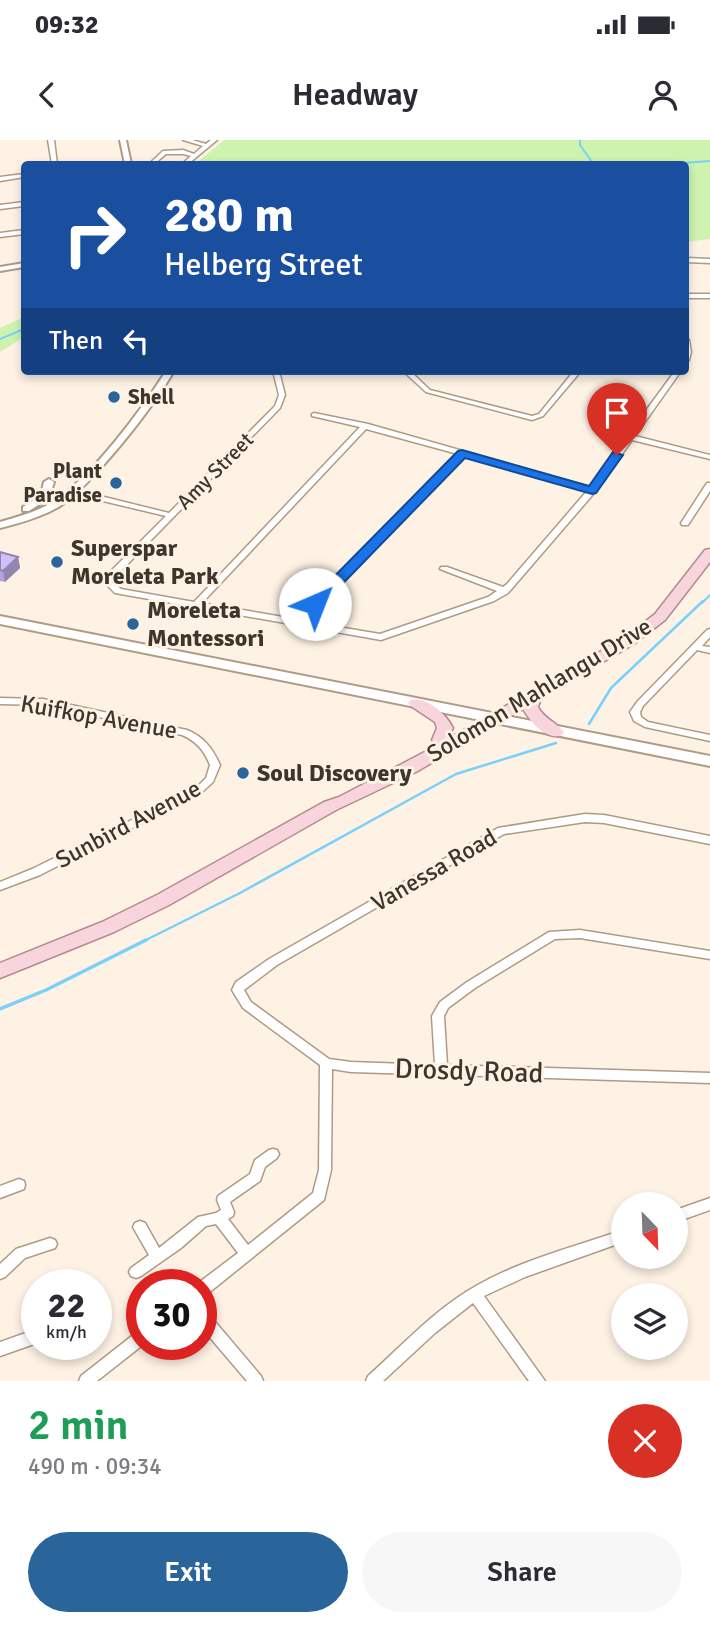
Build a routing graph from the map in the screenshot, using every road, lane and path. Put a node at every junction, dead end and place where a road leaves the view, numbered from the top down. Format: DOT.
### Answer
graph roads {
  1 [pos="51,140"];
  2 [pos="123,140"];
  3 [pos="186,140"];
  4 [pos="214,140"];
  5 [pos="207,146"];
  6 [pos="194,156"];
  7 [pos="54,161"];
  8 [pos="127,161"];
  9 [pos="154,161"];
  10 [pos="188,161"];
  11 [pos="21,176"];
  12 [pos="0,179"];
  13 [pos="21,204"];
  14 [pos="0,207"];
  15 [pos="21,232"];
  16 [pos="0,235"];
  17 [pos="689,260"];
  18 [pos="710,261"];
  19 [pos="21,266"];
  20 [pos="0,269"];
  21 [pos="689,296"];
  22 [pos="710,296"];
  23 [pos="167,375"];
  24 [pos="277,375"];
  25 [pos="410,375"];
  26 [pos="575,375"];
  27 [pos="675,375"];
  28 [pos="314,415"];
  29 [pos="365,426"];
  30 [pos="630,437"];
  31 [pos="462,454"];
  32 [pos="710,457"];
  33 [pos="49,482"];
  34 [pos="710,485"];
  35 [pos="592,490"];
  36 [pos="70,493"];
  37 [pos="26,509"];
  38 [pos="169,517"];
  39 [pos="0,518"];
  40 [pos="685,523"];
  41 [pos="0,526"];
  42 [pos="710,553"];
  43 [pos="444,569"];
  44 [pos="505,591"];
  45 [pos="197,603"];
  46 [pos="666,606"];
  47 [pos="1,620"];
  48 [pos="297,622"];
  49 [pos="710,632"];
  50 [pos="695,647"];
  51 [pos="710,650"];
  52 [pos="534,698"];
  53 [pos="0,701"];
  54 [pos="416,703"];
  55 [pos="488,718"];
  56 [pos="556,732"];
  57 [pos="197,738"];
  58 [pos="710,738"];
  59 [pos="440,740"];
  60 [pos="710,761"];
  61 [pos="330,806"];
  62 [pos="710,840"];
  63 [pos="0,886"];
  64 [pos="710,955"];
  65 [pos="0,971"];
  66 [pos="326,1063"];
  67 [pos="441,1070"];
  68 [pos="710,1079"];
  69 [pos="273,1154"];
  70 [pos="19,1185"];
  71 [pos="0,1192"];
  72 [pos="710,1204"];
  73 [pos="688,1212"];
  74 [pos="219,1218"];
  75 [pos="140,1227"];
  76 [pos="611,1240"];
  77 [pos="50,1244"];
  78 [pos="247,1254"];
  79 [pos="157,1257"];
  80 [pos="140,1269"];
  81 [pos="0,1273"];
  82 [pos="217,1277"];
  83 [pos="475,1294"];
  84 [pos="217,1335"];
  85 [pos="21,1342"];
  86 [pos="0,1349"];
  87 [pos="126,1350"];
  88 [pos="86,1381"];
  89 [pos="256,1381"];
  90 [pos="373,1381"];
  91 [pos="538,1381"];
  1 -- 7 [label="street"];
  2 -- 8 [label="street"];
  3 -- 5 [label="street"];
  4 -- 5 [label="street"];
  5 -- 6 [label="street"];
  6 -- 9 [label="street"];
  6 -- 10 [label="street"];
  11 -- 12 [label="street"];
  13 -- 14 [label="street"];
  15 -- 16 [label="street"];
  17 -- 18 [label="street"];
  19 -- 20 [label="street"];
  21 -- 22 [label="street"];
  23 -- 36 [label="street"];
  24 -- 38 [label="street, Amy Street"];
  25 -- 26 [label="street"];
  27 -- 30 [label="street"];
  28 -- 29 [label="street"];
  29 -- 31 [label="street"];
  29 -- 45 [label="street"];
  30 -- 32 [label="street"];
  30 -- 35 [label="street"];
  31 -- 35 [label="street"];
  31 -- 48 [label="street"];
  33 -- 37 [label="street"];
  34 -- 40 [label="street"];
  35 -- 44 [label="street"];
  36 -- 37 [label="street"];
  36 -- 38 [label="street"];
  36 -- 41 [label="street"];
  37 -- 39 [label="street"];
  38 -- 45 [label="street, Amy Street"];
  42 -- 46 [label="main road, Solomon Mahlangu Drive"];
  43 -- 44 [label="street"];
  44 -- 48 [label="street"];
  45 -- 48 [label="street"];
  46 -- 52 [label="main road, Solomon Mahlangu Drive"];
  46 -- 55 [label="main road, Solomon Mahlangu Drive"];
  47 -- 54 [label="main road"];
  49 -- 50 [label="street"];
  50 -- 51 [label="street"];
  50 -- 58 [label="street"];
  52 -- 55 [label="main road, Solomon Mahlangu Drive"];
  52 -- 56 [label="main road"];
  53 -- 57 [label="street, Kuifkop Avenue"];
  54 -- 55 [label="main road"];
  54 -- 59 [label="main road"];
  55 -- 56 [label="main road"];
  55 -- 59 [label="main road, Solomon Mahlangu Drive"];
  55 -- 61 [label="main road, Solomon Mahlangu Drive"];
  56 -- 60 [label="main road"];
  57 -- 63 [label="street, Sunbird Avenue"];
  59 -- 61 [label="main road, Solomon Mahlangu Drive"];
  61 -- 65 [label="main road, Solomon Mahlangu Drive"];
  62 -- 66 [label="street, Vanessa Road"];
  64 -- 67 [label="street"];
  66 -- 67 [label="street, Drosdy Road"];
  66 -- 78 [label="street"];
  67 -- 68 [label="street, Drosdy Road"];
  69 -- 74 [label="street"];
  70 -- 71 [label="street"];
  72 -- 73 [label="street"];
  74 -- 78 [label="street"];
  74 -- 79 [label="street"];
  75 -- 79 [label="street"];
  76 -- 83 [label="street"];
  77 -- 81 [label="street"];
  78 -- 82 [label="street"];
  79 -- 80 [label="street"];
  83 -- 90 [label="street"];
  83 -- 91 [label="street"];
  84 -- 89 [label="street"];
  85 -- 86 [label="street"];
  87 -- 88 [label="street"];
}
